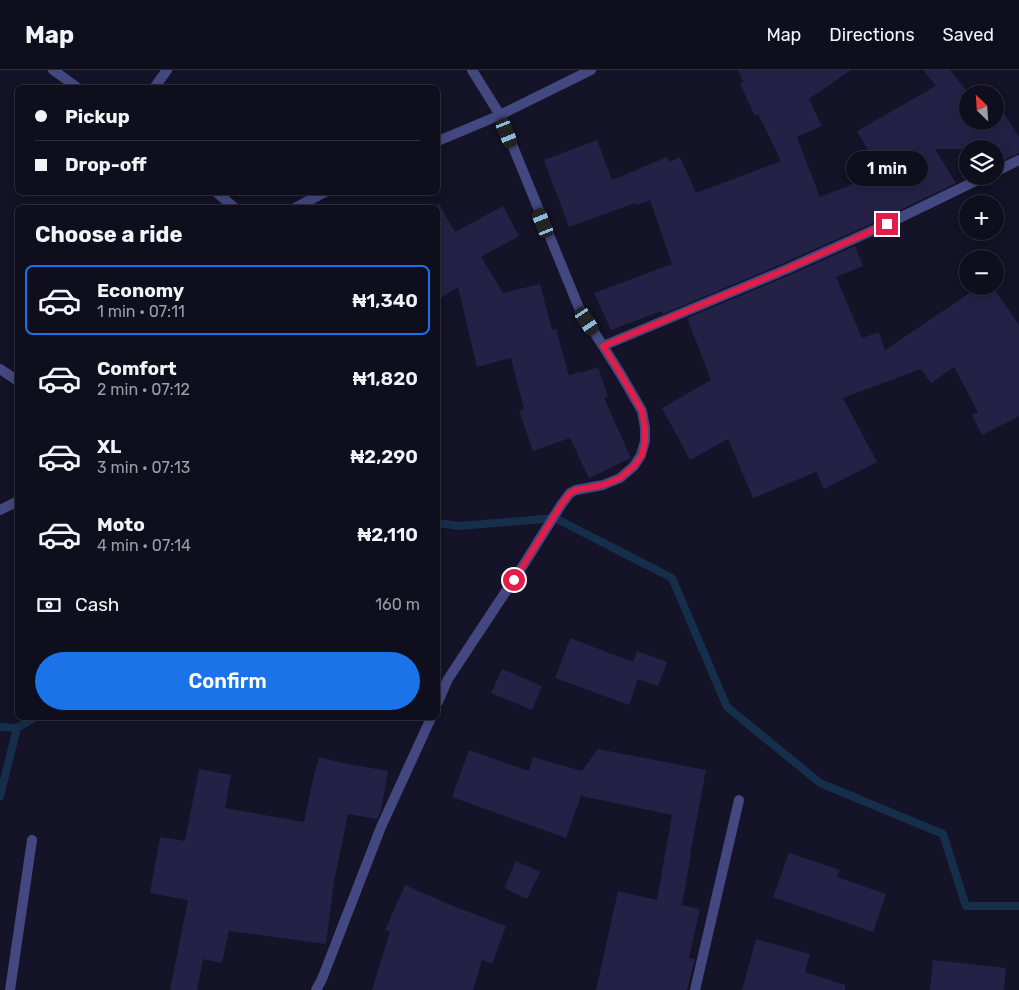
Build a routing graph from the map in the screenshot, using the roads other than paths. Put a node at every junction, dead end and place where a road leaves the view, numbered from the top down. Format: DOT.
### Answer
graph roads {
  1 [pos="53,70"];
  2 [pos="167,70"];
  3 [pos="472,70"];
  4 [pos="591,70"];
  5 [pos="74,85"];
  6 [pos="156,85"];
  7 [pos="500,115"];
  8 [pos="440,140"];
  9 [pos="1019,160"];
  10 [pos="1004,168"];
  11 [pos="967,185"];
  12 [pos="219,195"];
  13 [pos="320,195"];
  14 [pos="231,205"];
  15 [pos="302,205"];
  16 [pos="603,346"];
  17 [pos="0,369"];
  18 [pos="15,379"];
  19 [pos="15,502"];
  20 [pos="0,510"];
  21 [pos="440,697"];
  22 [pos="429,720"];
  23 [pos="739,800"];
  24 [pos="32,840"];
  25 [pos="10,990"];
  26 [pos="316,990"];
  27 [pos="695,990"];
  1 -- 5 [label="street"];
  2 -- 6 [label="street"];
  3 -- 7 [label="street"];
  4 -- 7 [label="street"];
  7 -- 8 [label="street"];
  7 -- 16 [label="street"];
  9 -- 10 [label="street"];
  11 -- 16 [label="street"];
  12 -- 14 [label="street"];
  13 -- 15 [label="street"];
  16 -- 21 [label="street"];
  17 -- 18 [label="street"];
  19 -- 20 [label="street"];
  22 -- 26 [label="street"];
  23 -- 27 [label="street"];
  24 -- 25 [label="street"];
}
